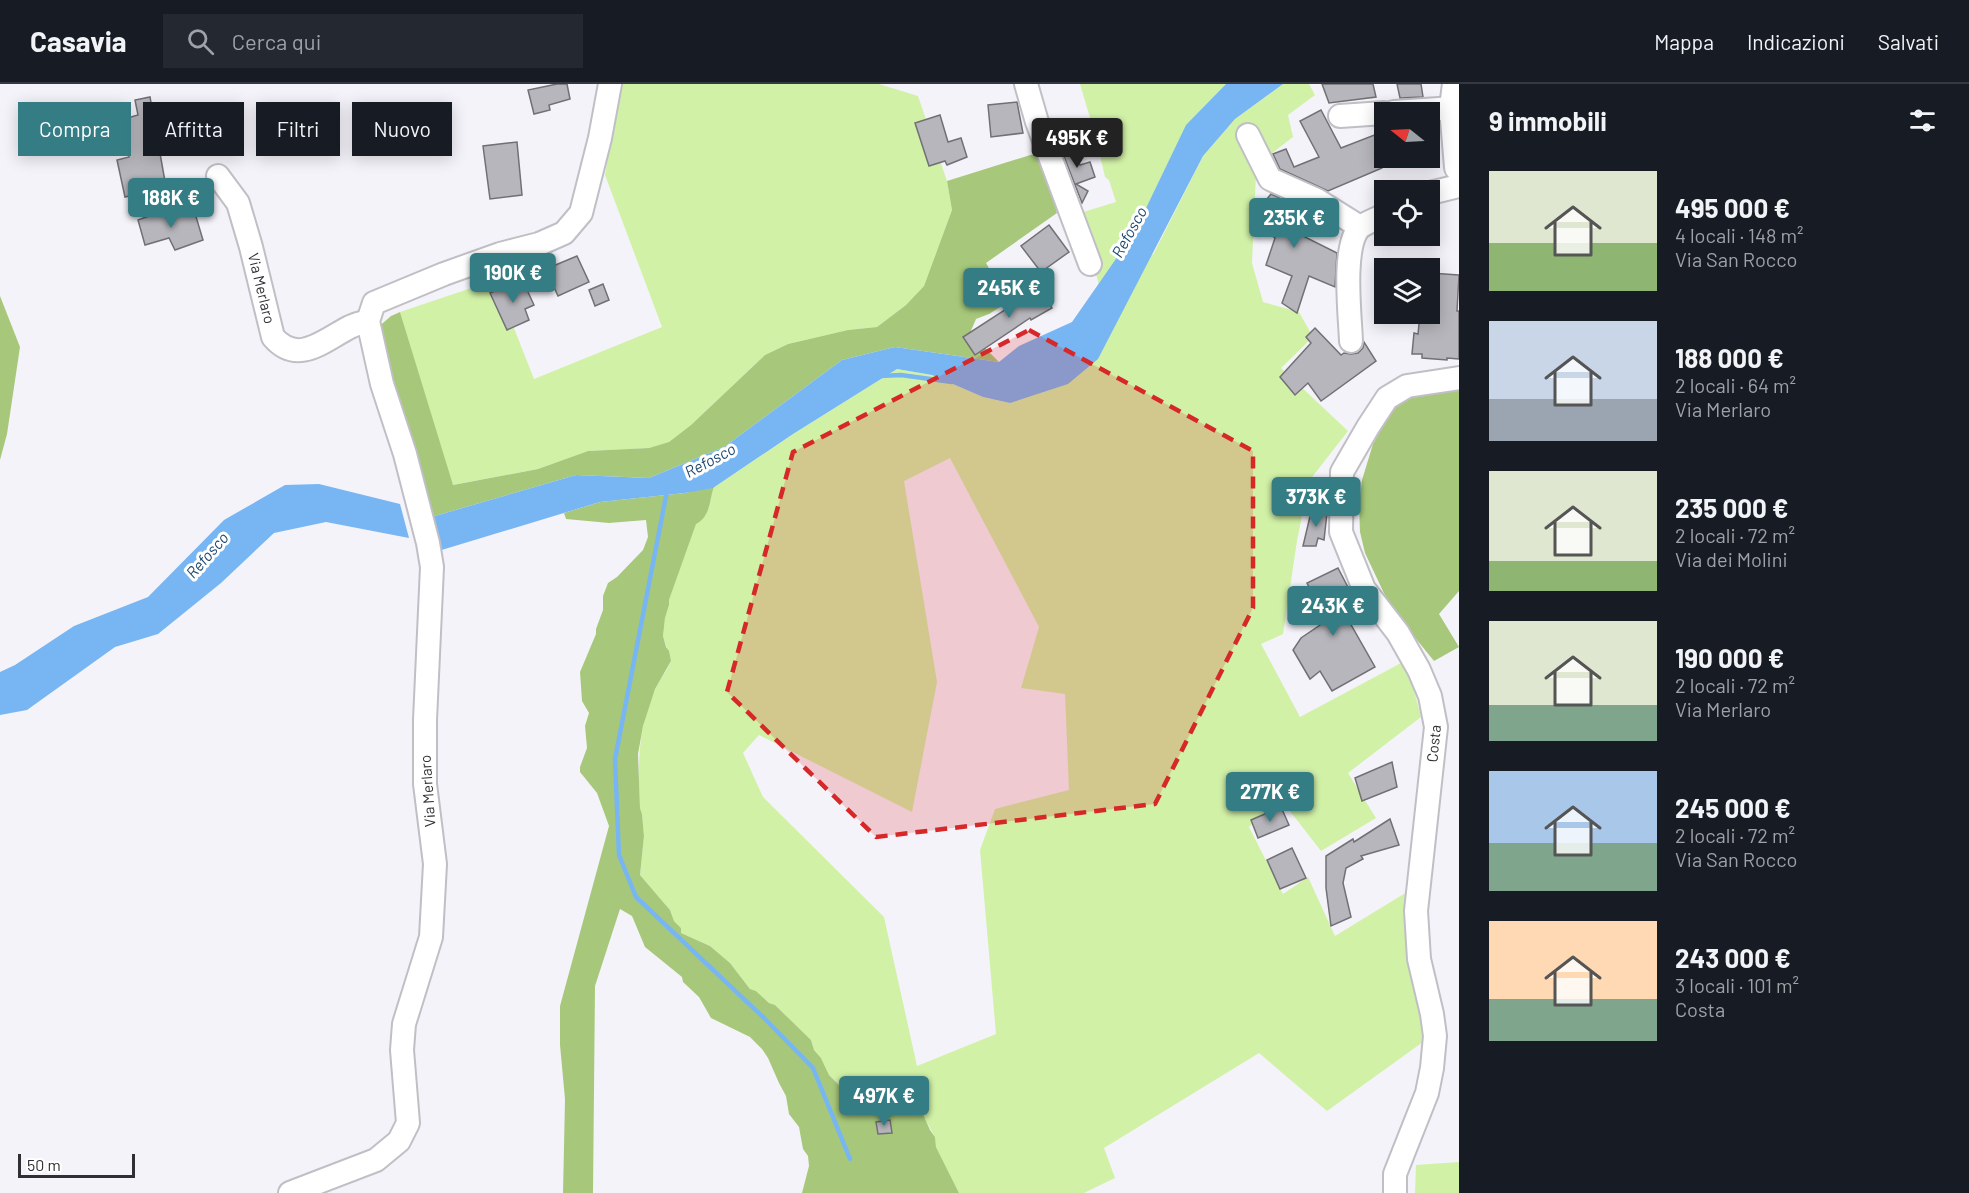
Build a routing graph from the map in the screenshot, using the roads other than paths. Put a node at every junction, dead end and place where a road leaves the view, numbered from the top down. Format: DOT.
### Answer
graph roads {
  1 [pos="610,84"];
  2 [pos="1026,84"];
  3 [pos="1456,96"];
  4 [pos="1433,102"];
  5 [pos="1374,114"];
  6 [pos="1340,116"];
  7 [pos="1248,135"];
  8 [pos="1459,167"];
  9 [pos="218,176"];
  10 [pos="1459,186"];
  11 [pos="1440,190"];
  12 [pos="1374,220"];
  13 [pos="1360,227"];
  14 [pos="1090,264"];
  15 [pos="368,321"];
  16 [pos="1352,341"];
  17 [pos="1459,378"];
  18 [pos="290,1193"];
  19 [pos="1395,1193"];
  1 -- 15 [label="street"];
  2 -- 14 [label="street"];
  3 -- 4 [label="street"];
  3 -- 8 [label="main road"];
  5 -- 6 [label="street"];
  7 -- 13 [label="street"];
  9 -- 15 [label="street, Via Merlaro"];
  10 -- 11 [label="street"];
  12 -- 13 [label="street"];
  13 -- 16 [label="street"];
  15 -- 18 [label="street, Via Merlaro"];
  17 -- 19 [label="street, Costa"];
}
